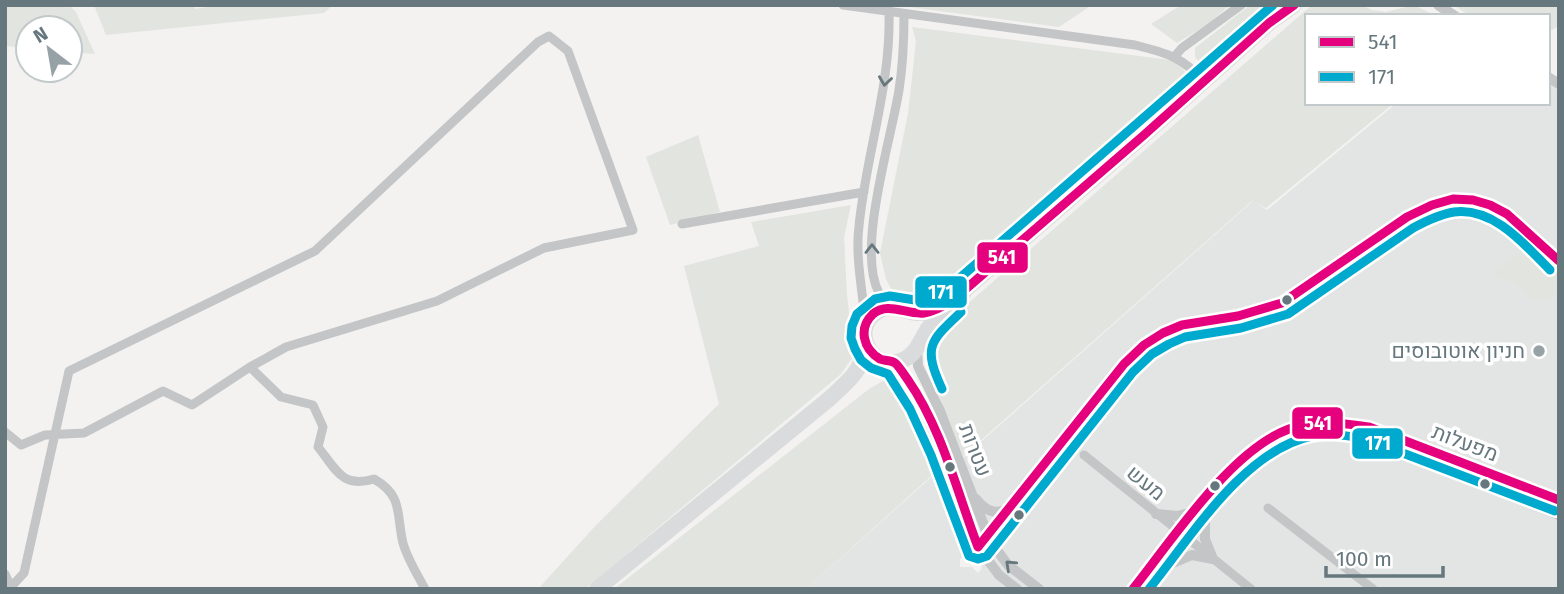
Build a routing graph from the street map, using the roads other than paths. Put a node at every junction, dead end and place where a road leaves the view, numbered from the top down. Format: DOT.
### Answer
graph roads {
  1 [pos="843,5"];
  2 [pos="1241,5"];
  3 [pos="1294,5"];
  4 [pos="889,13"];
  5 [pos="904,15"];
  6 [pos="1175,56"];
  7 [pos="1205,82"];
  8 [pos="864,192"];
  9 [pos="682,224"];
  10 [pos="1559,261"];
  11 [pos="964,292"];
  12 [pos="902,309"];
  13 [pos="865,327"];
  14 [pos="918,343"];
  15 [pos="866,346"];
  16 [pos="892,363"];
  17 [pos="250,367"];
  18 [pos="829,399"];
  19 [pos="5,432"];
  20 [pos="55,434"];
  21 [pos="1084,456"];
  22 [pos="972,495"];
  23 [pos="1559,500"];
  24 [pos="1268,508"];
  25 [pos="1009,509"];
  26 [pos="1194,512"];
  27 [pos="1156,513"];
  28 [pos="1559,515"];
  29 [pos="1206,520"];
  30 [pos="1179,532"];
  31 [pos="988,536"];
  32 [pos="1189,540"];
  33 [pos="978,547"];
  34 [pos="1213,559"];
  35 [pos="1170,564"];
  36 [pos="5,574"];
  37 [pos="10,588"];
  38 [pos="425,589"];
  39 [pos="597,589"];
  40 [pos="1017,589"];
  41 [pos="1039,589"];
  42 [pos="1133,589"];
  43 [pos="1151,589"];
  44 [pos="1251,589"];
  45 [pos="1373,589"];
  1 -- 4 [label="street"];
  2 -- 6 [label="street"];
  3 -- 7 [label="highway"];
  4 -- 5 [label="street"];
  4 -- 8 [label="street, one-way"];
  5 -- 6 [label="street"];
  12 -- 5 [label="street, one-way"];
  6 -- 7 [label="street"];
  7 -- 11 [label="highway"];
  8 -- 9 [label="street"];
  8 -- 13 [label="street"];
  10 -- 25 [label="street"];
  11 -- 12 [label="highway"];
  11 -- 14 [label="highway"];
  12 -- 13 [label="highway"];
  12 -- 14 [label="highway"];
  13 -- 15 [label="highway"];
  14 -- 16 [label="highway"];
  14 -- 22 [label="street, עטרות"];
  15 -- 16 [label="highway"];
  15 -- 18 [label="highway"];
  16 -- 18 [label="highway"];
  16 -- 33 [label="street, עטרות"];
  17 -- 20 [label="street"];
  17 -- 20 [label="street"];
  17 -- 38 [label="street"];
  18 -- 39 [label="highway"];
  19 -- 20 [label="street"];
  20 -- 37 [label="street"];
  21 -- 27 [label="street, מעש"];
  22 -- 25 [label="street"];
  22 -- 31 [label="street, עטרות"];
  23 -- 26 [label="street, מפעלות"];
  24 -- 45 [label="street"];
  25 -- 31 [label="street"];
  26 -- 27 [label="street"];
  26 -- 30 [label="street, מפעלות"];
  27 -- 30 [label="street, מעש"];
  28 -- 29 [label="street, מפעלות"];
  29 -- 32 [label="street, מפעלות"];
  29 -- 34 [label="street"];
  30 -- 32 [label="street, מעש"];
  30 -- 42 [label="street, מפעלות"];
  31 -- 33 [label="street"];
  41 -- 31 [label="street, עטרות, one-way"];
  32 -- 34 [label="street, מעש"];
  32 -- 35 [label="street, מפעלות"];
  33 -- 40 [label="street, עטרות"];
  34 -- 35 [label="street"];
  34 -- 44 [label="street, מעש"];
  35 -- 43 [label="street, מפעלות"];
  36 -- 37 [label="street"];
}
